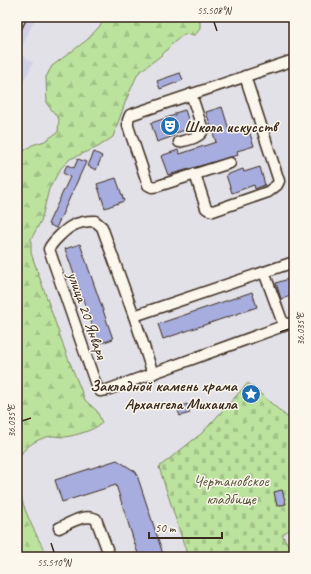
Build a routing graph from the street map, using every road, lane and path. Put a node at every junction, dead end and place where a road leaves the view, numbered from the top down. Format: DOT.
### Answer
graph roads {
  1 [pos="22,17"];
  2 [pos="17,25"];
  3 [pos="294,60"];
  4 [pos="245,76"];
  5 [pos="191,94"];
  6 [pos="179,142"];
  7 [pos="230,163"];
  8 [pos="195,174"];
  9 [pos="294,262"];
  10 [pos="264,272"];
  11 [pos="134,316"];
  12 [pos="294,322"];
  13 [pos="284,326"];
  14 [pos="152,374"];
  15 [pos="59,528"];
  16 [pos="110,557"];
  1 -- 2 [label="street"];
  3 -- 4 [label="street"];
  4 -- 5 [label="street"];
  4 -- 8 [label="street"];
  5 -- 6 [label="street"];
  5 -- 8 [label="street"];
  7 -- 8 [label="street"];
  9 -- 10 [label="street"];
  10 -- 11 [label="street"];
  10 -- 13 [label="street"];
  11 -- 14 [label="street"];
  11 -- 14 [label="street, улица 20 Января"];
  12 -- 13 [label="street, улица 20 Января"];
  13 -- 14 [label="street, улица 20 Января"];
  15 -- 16 [label="street"];
}
